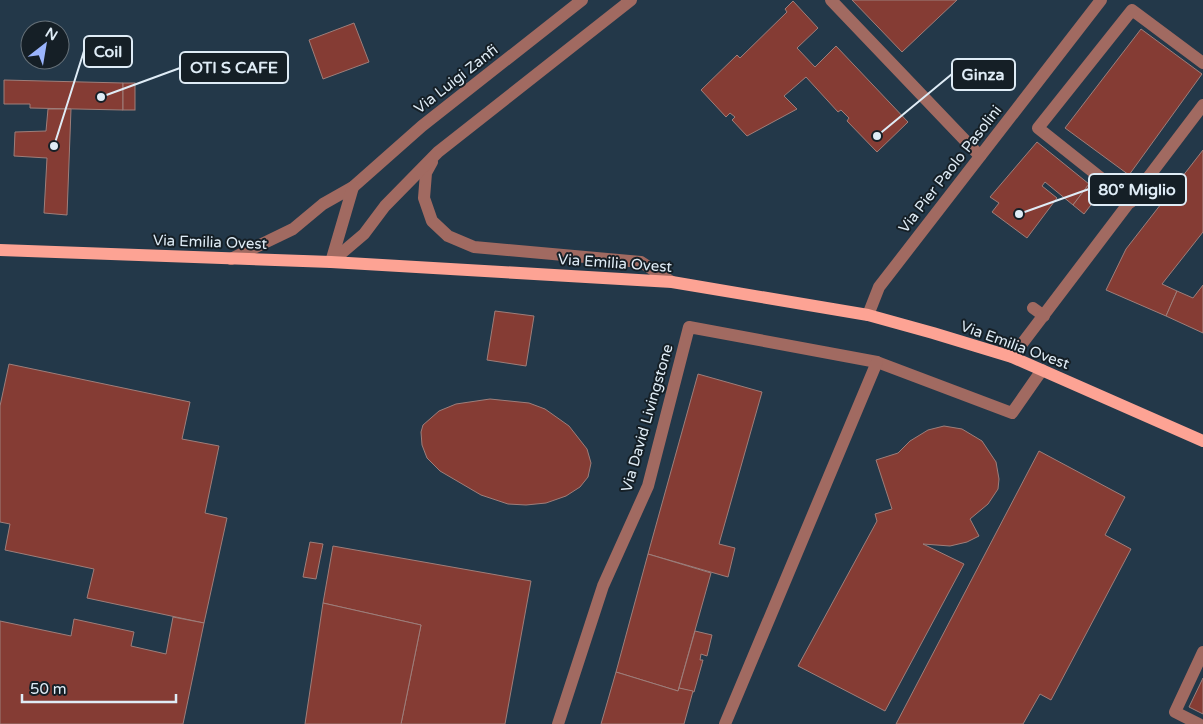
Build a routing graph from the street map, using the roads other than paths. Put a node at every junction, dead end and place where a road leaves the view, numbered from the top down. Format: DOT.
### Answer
graph roads {
  1 [pos="582,0"];
  2 [pos="631,0"];
  3 [pos="831,0"];
  4 [pos="1101,0"];
  5 [pos="1203,62"];
  6 [pos="1203,105"];
  7 [pos="438,152"];
  8 [pos="980,156"];
  9 [pos="353,187"];
  10 [pos="1131,202"];
  11 [pos="0,250"];
  12 [pos="231,258"];
  13 [pos="331,262"];
  14 [pos="672,282"];
  15 [pos="868,315"];
  16 [pos="1012,357"];
  17 [pos="877,362"];
  18 [pos="1042,370"];
  19 [pos="1203,440"];
  20 [pos="1203,652"];
  21 [pos="558,724"];
  22 [pos="725,724"];
  23 [pos="1199,724"];
  1 -- 9 [label="street, Via Luigi Zanfi"];
  2 -- 7 [label="street"];
  3 -- 8 [label="street"];
  4 -- 8 [label="street, Via Pier Paolo Pasolini"];
  5 -- 10 [label="street"];
  6 -- 10 [label="street"];
  7 -- 13 [label="street"];
  7 -- 14 [label="street"];
  8 -- 15 [label="street, Via Pier Paolo Pasolini"];
  9 -- 12 [label="street, Via Luigi Zanfi"];
  9 -- 13 [label="street"];
  10 -- 16 [label="street"];
  11 -- 12 [label="main road, Via Emilia Ovest"];
  12 -- 13 [label="main road, Via Emilia Ovest"];
  13 -- 14 [label="main road, Via Emilia Ovest"];
  14 -- 15 [label="main road, Via Emilia Ovest"];
  15 -- 16 [label="main road, Via Emilia Ovest"];
  16 -- 18 [label="main road, Via Emilia Ovest"];
  17 -- 18 [label="street, Via David Livingstone"];
  17 -- 21 [label="street, Via David Livingstone"];
  17 -- 22 [label="street"];
  18 -- 19 [label="main road, Via Emilia Ovest"];
  20 -- 23 [label="street"];
}
